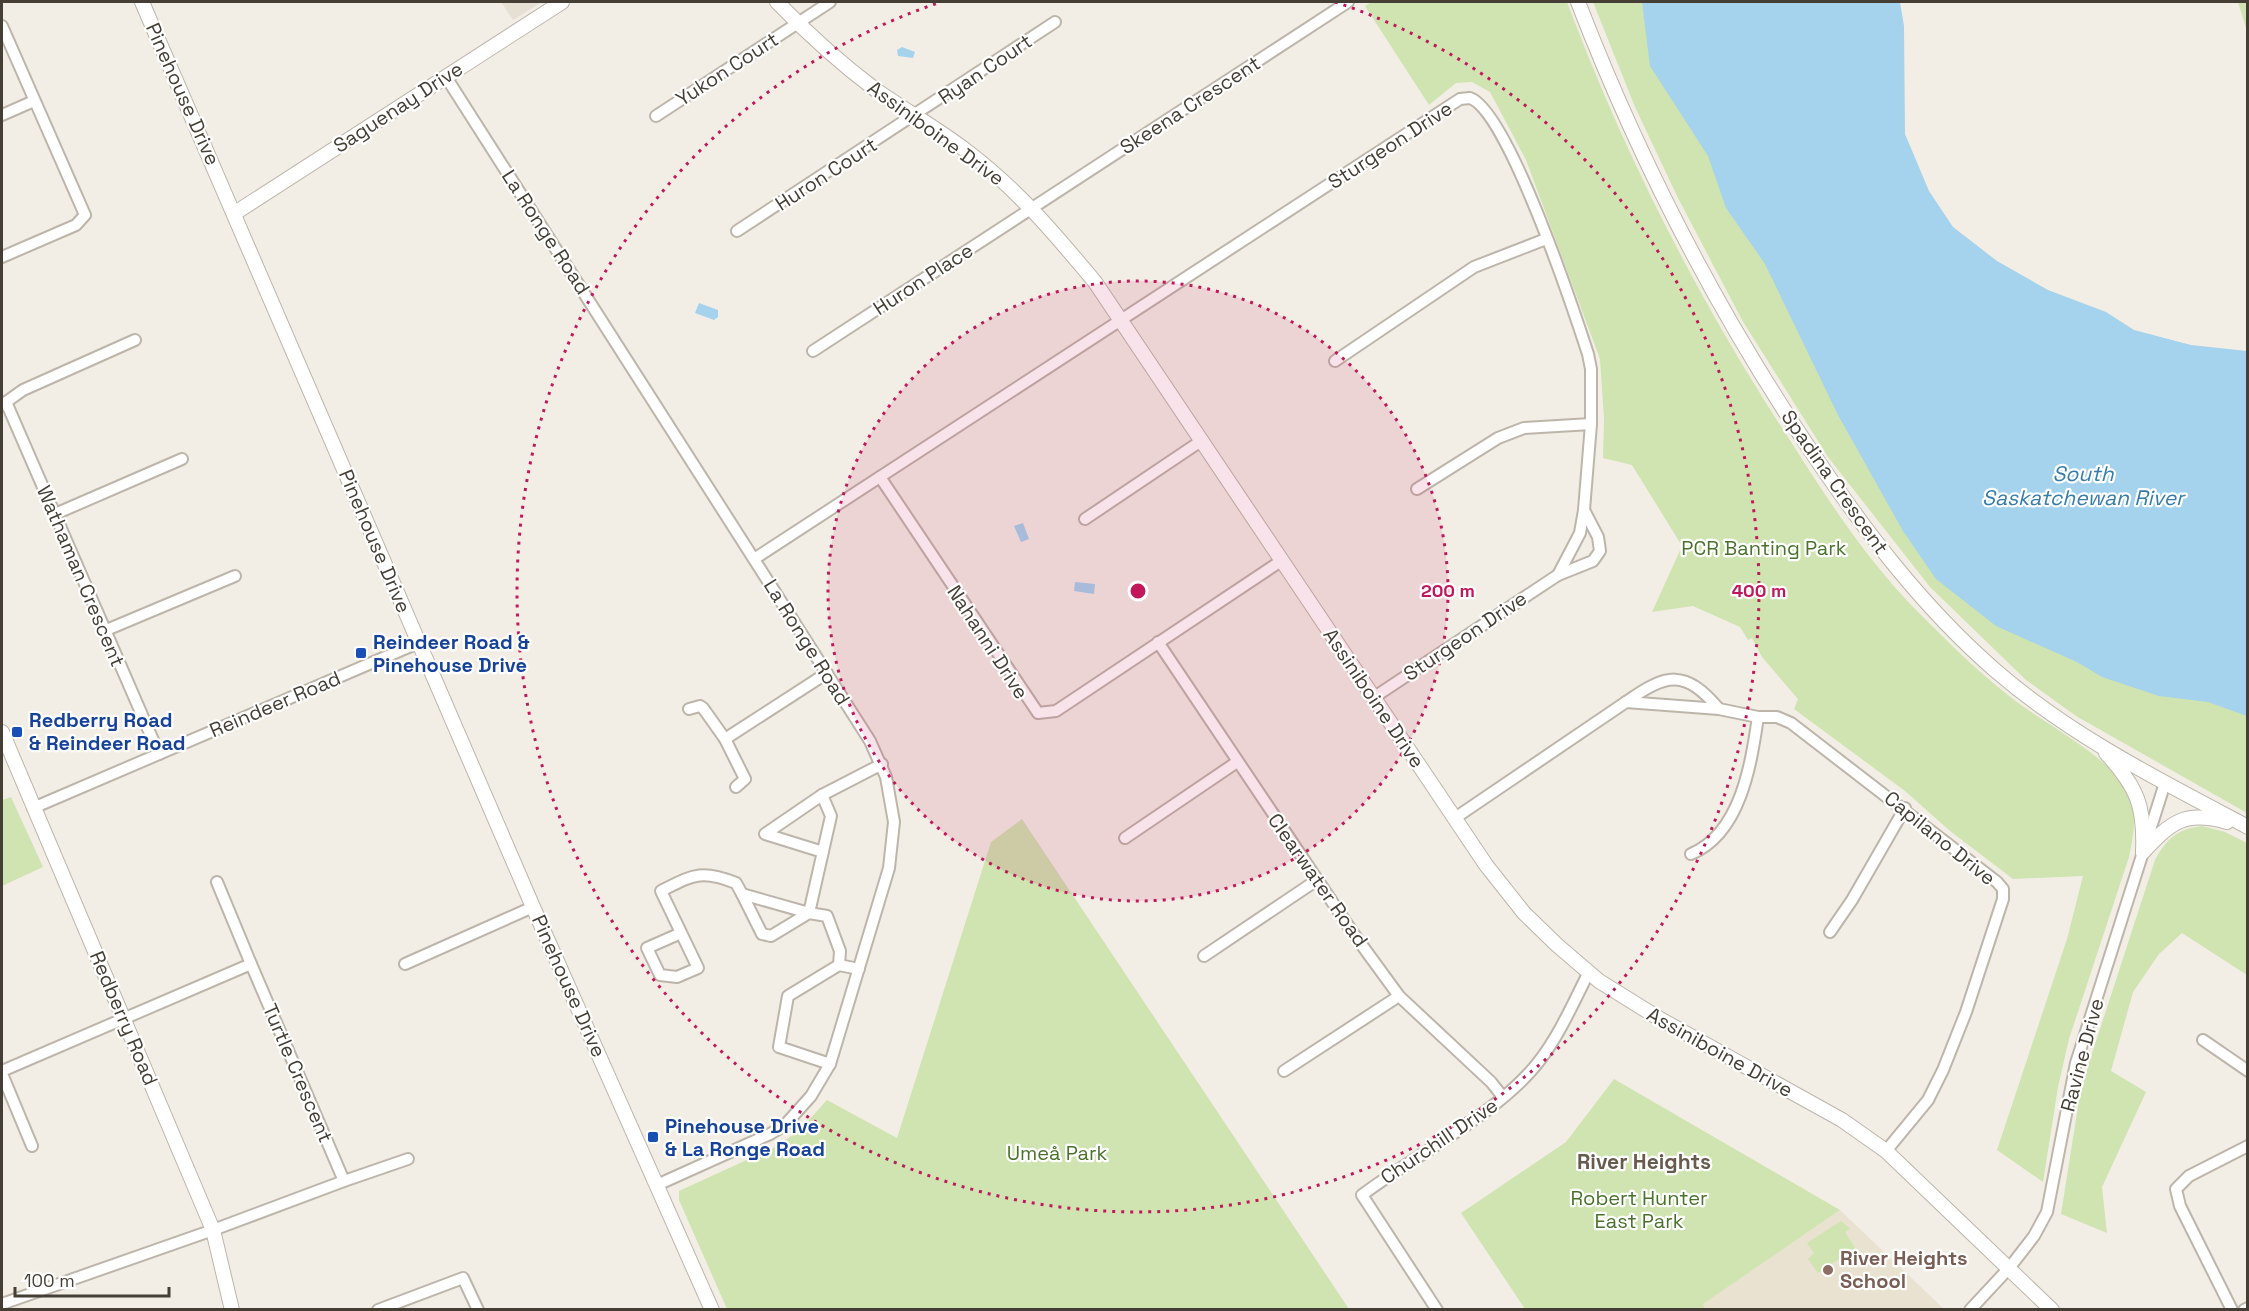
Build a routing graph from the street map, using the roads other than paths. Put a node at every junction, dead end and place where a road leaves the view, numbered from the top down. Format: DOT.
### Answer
graph roads {
  1 [pos="142,2"];
  2 [pos="562,2"];
  3 [pos="777,2"];
  4 [pos="830,2"];
  5 [pos="1348,2"];
  6 [pos="1578,2"];
  7 [pos="798,22"];
  8 [pos="1056,22"];
  9 [pos="2,26"];
  10 [pos="446,77"];
  11 [pos="34,101"];
  12 [pos="2,115"];
  13 [pos="656,116"];
  14 [pos="915,116"];
  15 [pos="1033,208"];
  16 [pos="235,213"];
  17 [pos="737,231"];
  18 [pos="1546,239"];
  19 [pos="2,257"];
  20 [pos="1121,320"];
  21 [pos="135,340"];
  22 [pos="813,351"];
  23 [pos="1335,361"];
  24 [pos="4,404"];
  25 [pos="1591,424"];
  26 [pos="1201,441"];
  27 [pos="182,459"];
  28 [pos="880,477"];
  29 [pos="1417,489"];
  30 [pos="1584,510"];
  31 [pos="55,514"];
  32 [pos="1085,519"];
  33 [pos="754,559"];
  34 [pos="1281,561"];
  35 [pos="1558,574"];
  36 [pos="235,576"];
  37 [pos="104,631"];
  38 [pos="418,642"];
  39 [pos="1158,642"];
  40 [pos="827,673"];
  41 [pos="1373,698"];
  42 [pos="1626,702"];
  43 [pos="689,709"];
  44 [pos="1719,709"];
  45 [pos="1758,717"];
  46 [pos="2,732"];
  47 [pos="725,739"];
  48 [pos="2096,743"];
  49 [pos="159,754"];
  50 [pos="1237,762"];
  51 [pos="882,764"];
  52 [pos="2165,783"];
  53 [pos="736,787"];
  54 [pos="822,795"];
  55 [pos="33,808"];
  56 [pos="1905,808"];
  57 [pos="1455,818"];
  58 [pos="2247,828"];
  59 [pos="1125,838"];
  60 [pos="824,852"];
  61 [pos="2143,852"];
  62 [pos="1691,854"];
  63 [pos="1317,880"];
  64 [pos="217,882"];
  65 [pos="742,894"];
  66 [pos="533,908"];
  67 [pos="809,913"];
  68 [pos="1830,932"];
  69 [pos="681,933"];
  70 [pos="1204,956"];
  71 [pos="251,964"];
  72 [pos="405,964"];
  73 [pos="839,965"];
  74 [pos="859,969"];
  75 [pos="1589,972"];
  76 [pos="1399,996"];
  77 [pos="123,1018"];
  78 [pos="2203,1040"];
  79 [pos="830,1064"];
  80 [pos="1284,1071"];
  81 [pos="2247,1071"];
  82 [pos="2,1072"];
  83 [pos="1503,1097"];
  84 [pos="32,1146"];
  85 [pos="2247,1146"];
  86 [pos="1886,1151"];
  87 [pos="408,1159"];
  88 [pos="344,1181"];
  89 [pos="657,1185"];
  90 [pos="213,1230"];
  91 [pos="2010,1267"];
  92 [pos="2,1304"];
  93 [pos="232,1310"];
  94 [pos="378,1310"];
  95 [pos="478,1310"];
  96 [pos="712,1310"];
  97 [pos="1437,1310"];
  98 [pos="1970,1310"];
  99 [pos="2052,1310"];
  100 [pos="2232,1310"];
  1 -- 16 [label="street, Pinehouse Drive"];
  2 -- 10 [label="street, Saguenay Drive"];
  3 -- 7 [label="street, Assiniboine Drive"];
  4 -- 7 [label="street"];
  5 -- 15 [label="street, Skeena Crescent"];
  6 -- 48 [label="street, Spadina Crescent"];
  7 -- 13 [label="street, Yukon Court"];
  7 -- 14 [label="street, Assiniboine Drive"];
  8 -- 14 [label="street, Ryan Court"];
  9 -- 11 [label="street"];
  10 -- 16 [label="street, Saguenay Drive"];
  10 -- 33 [label="street, La Ronge Road"];
  11 -- 12 [label="street"];
  11 -- 19 [label="street"];
  14 -- 15 [label="street, Assiniboine Drive"];
  14 -- 17 [label="street, Huron Court"];
  15 -- 20 [label="street, Assiniboine Drive"];
  15 -- 22 [label="street, Huron Place"];
  16 -- 38 [label="street, Pinehouse Drive"];
  18 -- 20 [label="street, Sturgeon Drive"];
  18 -- 23 [label="street"];
  18 -- 25 [label="street, Sturgeon Drive"];
  20 -- 26 [label="street, Assiniboine Drive"];
  20 -- 28 [label="street"];
  21 -- 24 [label="street"];
  24 -- 31 [label="street, Wathaman Crescent"];
  25 -- 29 [label="street"];
  25 -- 30 [label="street, Sturgeon Drive"];
  26 -- 32 [label="street"];
  26 -- 34 [label="street, Assiniboine Drive"];
  27 -- 31 [label="street"];
  28 -- 33 [label="street"];
  28 -- 39 [label="street, Nahanni Drive"];
  30 -- 35 [label="street, Sturgeon Drive"];
  30 -- 35 [label="street, Sturgeon Drive"];
  31 -- 37 [label="street, Wathaman Crescent"];
  33 -- 40 [label="street, La Ronge Road"];
  34 -- 39 [label="street, Nahanni Drive"];
  34 -- 41 [label="street, Assiniboine Drive"];
  35 -- 41 [label="street, Sturgeon Drive"];
  36 -- 37 [label="street"];
  37 -- 49 [label="street, Wathaman Crescent"];
  38 -- 49 [label="street, Reindeer Road"];
  38 -- 66 [label="street, Pinehouse Drive"];
  39 -- 50 [label="street, Clearwater Road"];
  40 -- 47 [label="street"];
  40 -- 51 [label="street, La Ronge Road"];
  41 -- 57 [label="street, Assiniboine Drive"];
  42 -- 44 [label="street, Capilano Drive"];
  42 -- 44 [label="street"];
  42 -- 57 [label="street"];
  43 -- 47 [label="street"];
  44 -- 45 [label="street, Capilano Drive"];
  45 -- 56 [label="street, Capilano Drive"];
  45 -- 62 [label="street"];
  46 -- 55 [label="street, Redberry Road"];
  47 -- 53 [label="street"];
  48 -- 52 [label="street, Spadina Crescent"];
  48 -- 61 [label="street"];
  49 -- 55 [label="street, Reindeer Road"];
  50 -- 59 [label="street"];
  50 -- 63 [label="street, Clearwater Road"];
  51 -- 54 [label="street"];
  51 -- 74 [label="street, La Ronge Road"];
  52 -- 58 [label="street, Spadina Crescent"];
  52 -- 61 [label="street, Ravine Drive"];
  54 -- 60 [label="street"];
  54 -- 60 [label="street"];
  55 -- 77 [label="street, Redberry Road"];
  56 -- 68 [label="street"];
  56 -- 86 [label="street, Capilano Drive"];
  57 -- 75 [label="street, Assiniboine Drive"];
  58 -- 61 [label="street"];
  60 -- 67 [label="street"];
  61 -- 91 [label="street, Ravine Drive"];
  63 -- 70 [label="street"];
  63 -- 76 [label="street, Clearwater Road"];
  64 -- 71 [label="street, Turtle Crescent"];
  65 -- 67 [label="street"];
  65 -- 67 [label="street"];
  65 -- 69 [label="street"];
  66 -- 72 [label="street"];
  66 -- 89 [label="street, Pinehouse Drive"];
  67 -- 73 [label="street"];
  69 -- 69 [label="street"];
  71 -- 77 [label="street"];
  71 -- 88 [label="street, Turtle Crescent"];
  73 -- 74 [label="street"];
  73 -- 79 [label="street"];
  74 -- 79 [label="street, La Ronge Road"];
  75 -- 83 [label="street, Churchill Drive"];
  75 -- 86 [label="street, Assiniboine Drive"];
  76 -- 80 [label="street"];
  76 -- 83 [label="street, Clearwater Road"];
  77 -- 82 [label="street"];
  77 -- 90 [label="street, Redberry Road"];
  78 -- 81 [label="street"];
  79 -- 89 [label="street, La Ronge Road"];
  82 -- 84 [label="street"];
  83 -- 97 [label="street, Churchill Drive"];
  85 -- 100 [label="street"];
  86 -- 91 [label="street, Assiniboine Drive"];
  87 -- 88 [label="street"];
  88 -- 90 [label="street"];
  89 -- 96 [label="street, Pinehouse Drive"];
  90 -- 92 [label="street"];
  90 -- 93 [label="street, Redberry Road"];
  91 -- 98 [label="street, Ravine Drive"];
  91 -- 99 [label="street, Assiniboine Drive"];
  94 -- 95 [label="street"];
}
